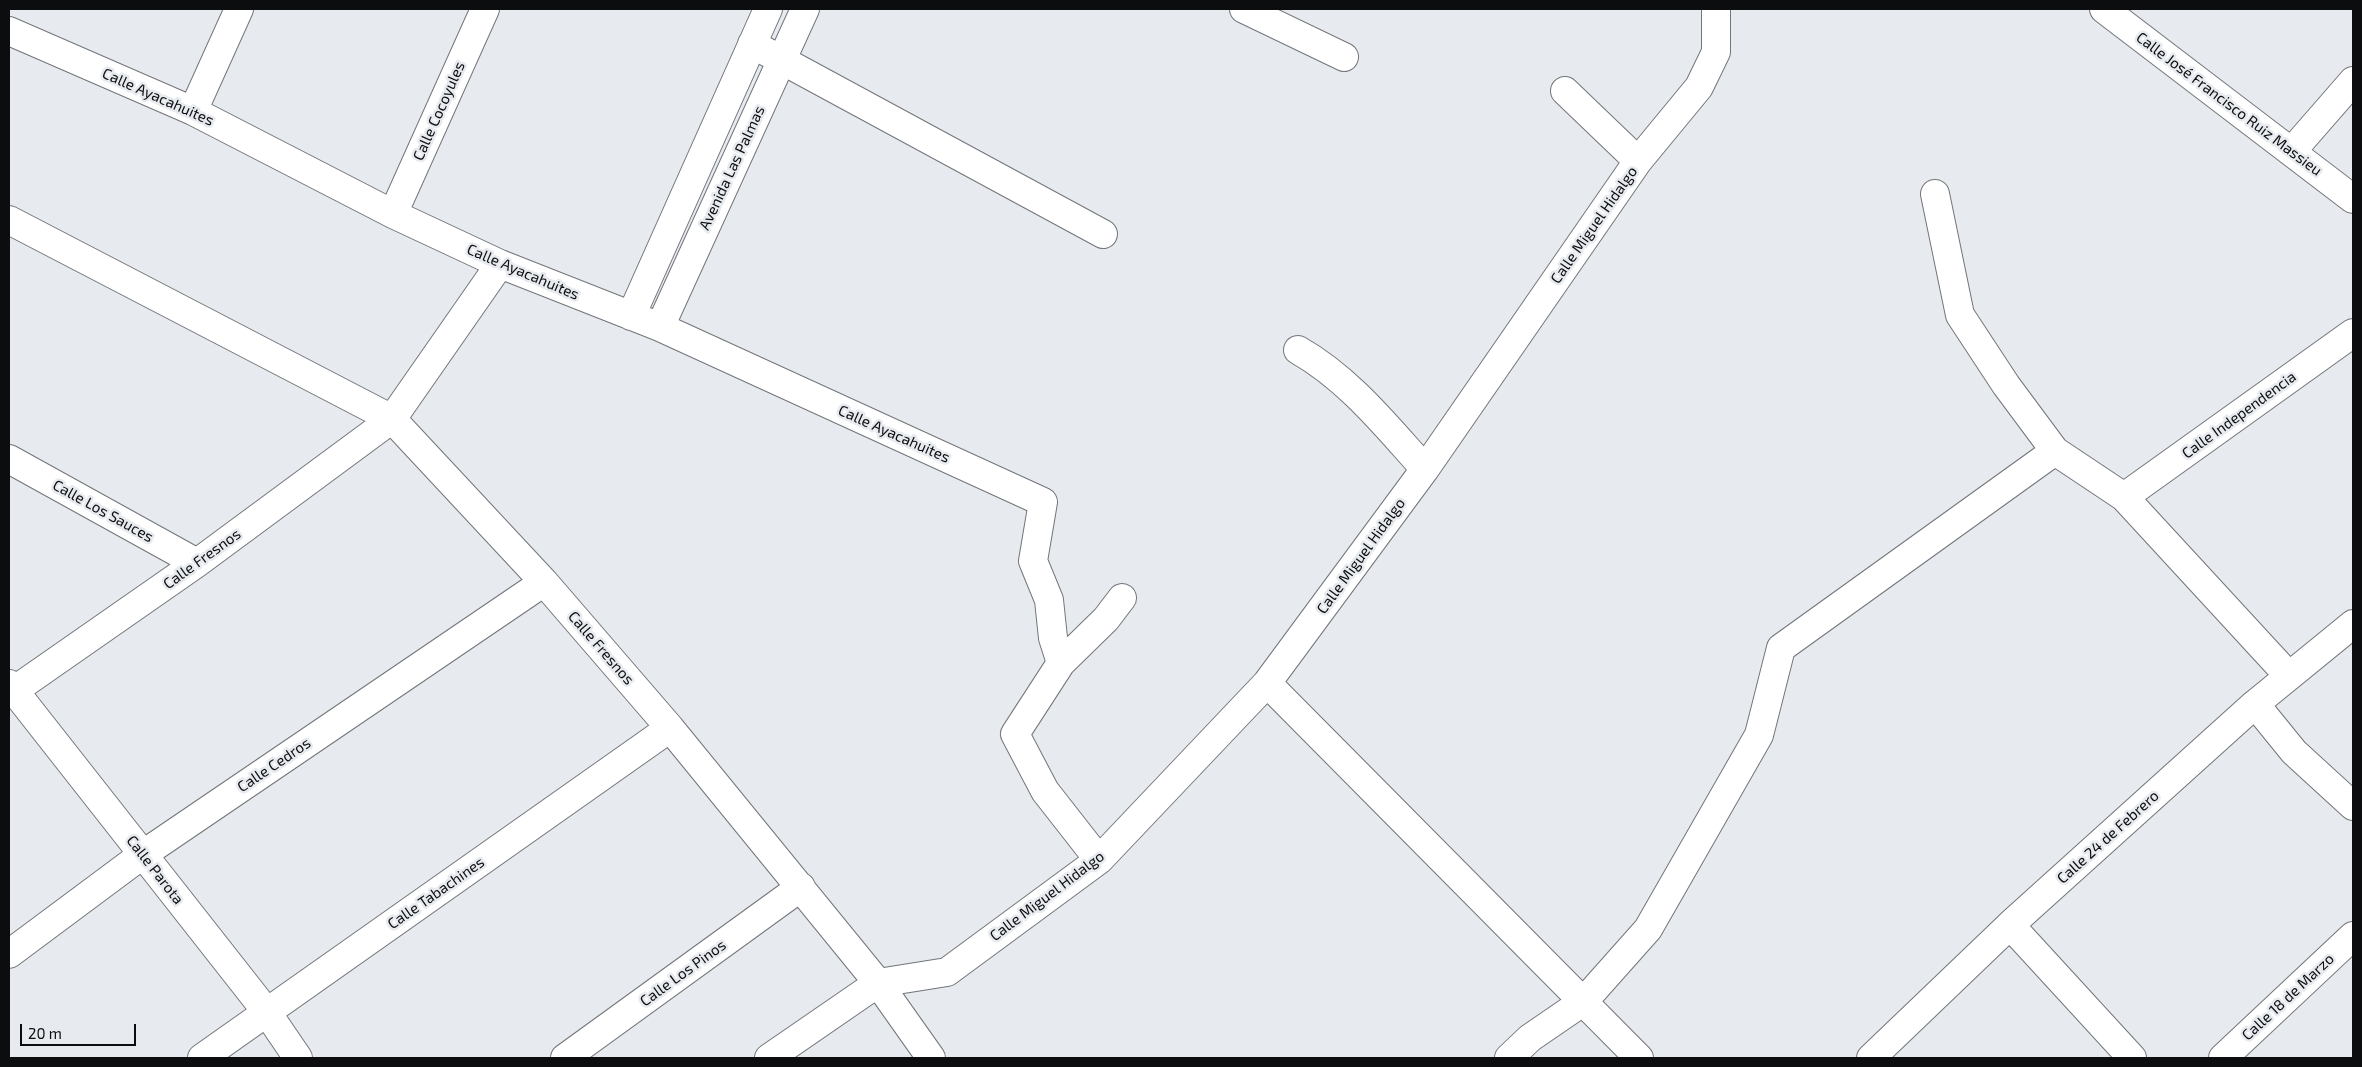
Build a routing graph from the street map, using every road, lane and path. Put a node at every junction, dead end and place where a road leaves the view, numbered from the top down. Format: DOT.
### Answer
graph roads {
  1 [pos="239,9"];
  2 [pos="485,9"];
  3 [pos="768,9"];
  4 [pos="805,9"];
  5 [pos="1244,9"];
  6 [pos="1716,9"];
  7 [pos="2104,9"];
  8 [pos="9,31"];
  9 [pos="752,44"];
  10 [pos="1344,57"];
  11 [pos="782,60"];
  12 [pos="2353,81"];
  13 [pos="1565,91"];
  14 [pos="193,111"];
  15 [pos="2292,151"];
  16 [pos="1638,161"];
  17 [pos="1934,194"];
  18 [pos="2353,199"];
  19 [pos="393,214"];
  20 [pos="9,220"];
  21 [pos="1103,234"];
  22 [pos="500,264"];
  23 [pos="632,316"];
  24 [pos="660,327"];
  25 [pos="2353,334"];
  26 [pos="1298,350"];
  27 [pos="392,419"];
  28 [pos="2055,451"];
  29 [pos="9,459"];
  30 [pos="1425,469"];
  31 [pos="2124,498"];
  32 [pos="197,563"];
  33 [pos="544,582"];
  34 [pos="1122,598"];
  35 [pos="2353,624"];
  36 [pos="1062,663"];
  37 [pos="2288,675"];
  38 [pos="1268,683"];
  39 [pos="10,690"];
  40 [pos="2254,704"];
  41 [pos="670,728"];
  42 [pos="2353,806"];
  43 [pos="142,855"];
  44 [pos="1098,860"];
  45 [pos="801,887"];
  46 [pos="2010,926"];
  47 [pos="2353,936"];
  48 [pos="9,954"];
  49 [pos="878,983"];
  50 [pos="1584,1001"];
  51 [pos="266,1011"];
  52 [pos="202,1058"];
  53 [pos="298,1058"];
  54 [pos="565,1058"];
  55 [pos="769,1058"];
  56 [pos="931,1058"];
  57 [pos="1508,1058"];
  58 [pos="1639,1058"];
  59 [pos="1871,1058"];
  60 [pos="2132,1058"];
  61 [pos="2223,1058"];
  1 -- 14 [label="street"];
  2 -- 19 [label="street, Calle Cocoyules"];
  3 -- 9 [label="street"];
  4 -- 11 [label="street, Avenida Las Palmas"];
  5 -- 10 [label="street"];
  6 -- 16 [label="street, Calle Miguel Hidalgo"];
  7 -- 15 [label="street, Calle José Francisco Ruiz Massieu"];
  8 -- 14 [label="street, Calle Ayacahuites"];
  9 -- 11 [label="street"];
  9 -- 23 [label="street"];
  11 -- 21 [label="street"];
  11 -- 24 [label="street, Avenida Las Palmas"];
  12 -- 15 [label="street"];
  13 -- 16 [label="street"];
  14 -- 19 [label="street, Calle Ayacahuites"];
  15 -- 18 [label="street, Calle José Francisco Ruiz Massieu"];
  16 -- 30 [label="street, Calle Miguel Hidalgo"];
  17 -- 28 [label="street"];
  19 -- 22 [label="street, Calle Ayacahuites"];
  20 -- 27 [label="street, Calle Fresnos"];
  22 -- 23 [label="street, Calle Ayacahuites"];
  22 -- 27 [label="street, Calle Fresnos"];
  23 -- 24 [label="street, Calle Ayacahuites"];
  24 -- 36 [label="street, Calle Ayacahuites"];
  25 -- 31 [label="street, Calle Independencia"];
  26 -- 30 [label="street"];
  27 -- 32 [label="street, Calle Fresnos"];
  27 -- 33 [label="street, Calle Fresnos"];
  28 -- 31 [label="street"];
  28 -- 50 [label="street"];
  29 -- 32 [label="street, Calle Los Sauces"];
  30 -- 38 [label="street, Calle Miguel Hidalgo"];
  31 -- 37 [label="street"];
  32 -- 39 [label="street, Calle Fresnos"];
  33 -- 41 [label="street, Calle Fresnos"];
  33 -- 43 [label="street, Calle Cedros"];
  34 -- 36 [label="street"];
  35 -- 37 [label="street, Calle 24 de Febrero"];
  36 -- 44 [label="street"];
  37 -- 40 [label="street, Calle 24 de Febrero"];
  38 -- 44 [label="street, Calle Miguel Hidalgo"];
  38 -- 50 [label="street"];
  39 -- 43 [label="street, Calle Parota"];
  40 -- 42 [label="street"];
  40 -- 46 [label="street, Calle 24 de Febrero"];
  41 -- 45 [label="street, Calle Fresnos"];
  41 -- 51 [label="street, Calle Tabachines"];
  43 -- 48 [label="street, Calle Cedros"];
  43 -- 51 [label="street, Calle Parota"];
  44 -- 49 [label="street, Calle Miguel Hidalgo"];
  45 -- 49 [label="street, Calle Fresnos"];
  45 -- 54 [label="street, Calle Los Pinos"];
  46 -- 59 [label="street, Calle 24 de Febrero"];
  46 -- 60 [label="street"];
  47 -- 61 [label="street, Calle 18 de Marzo"];
  49 -- 55 [label="street"];
  49 -- 56 [label="street, Calle Fresnos"];
  50 -- 57 [label="street"];
  50 -- 58 [label="street"];
  51 -- 52 [label="street, Calle Tabachines"];
  51 -- 53 [label="street, Calle Parota"];
}
